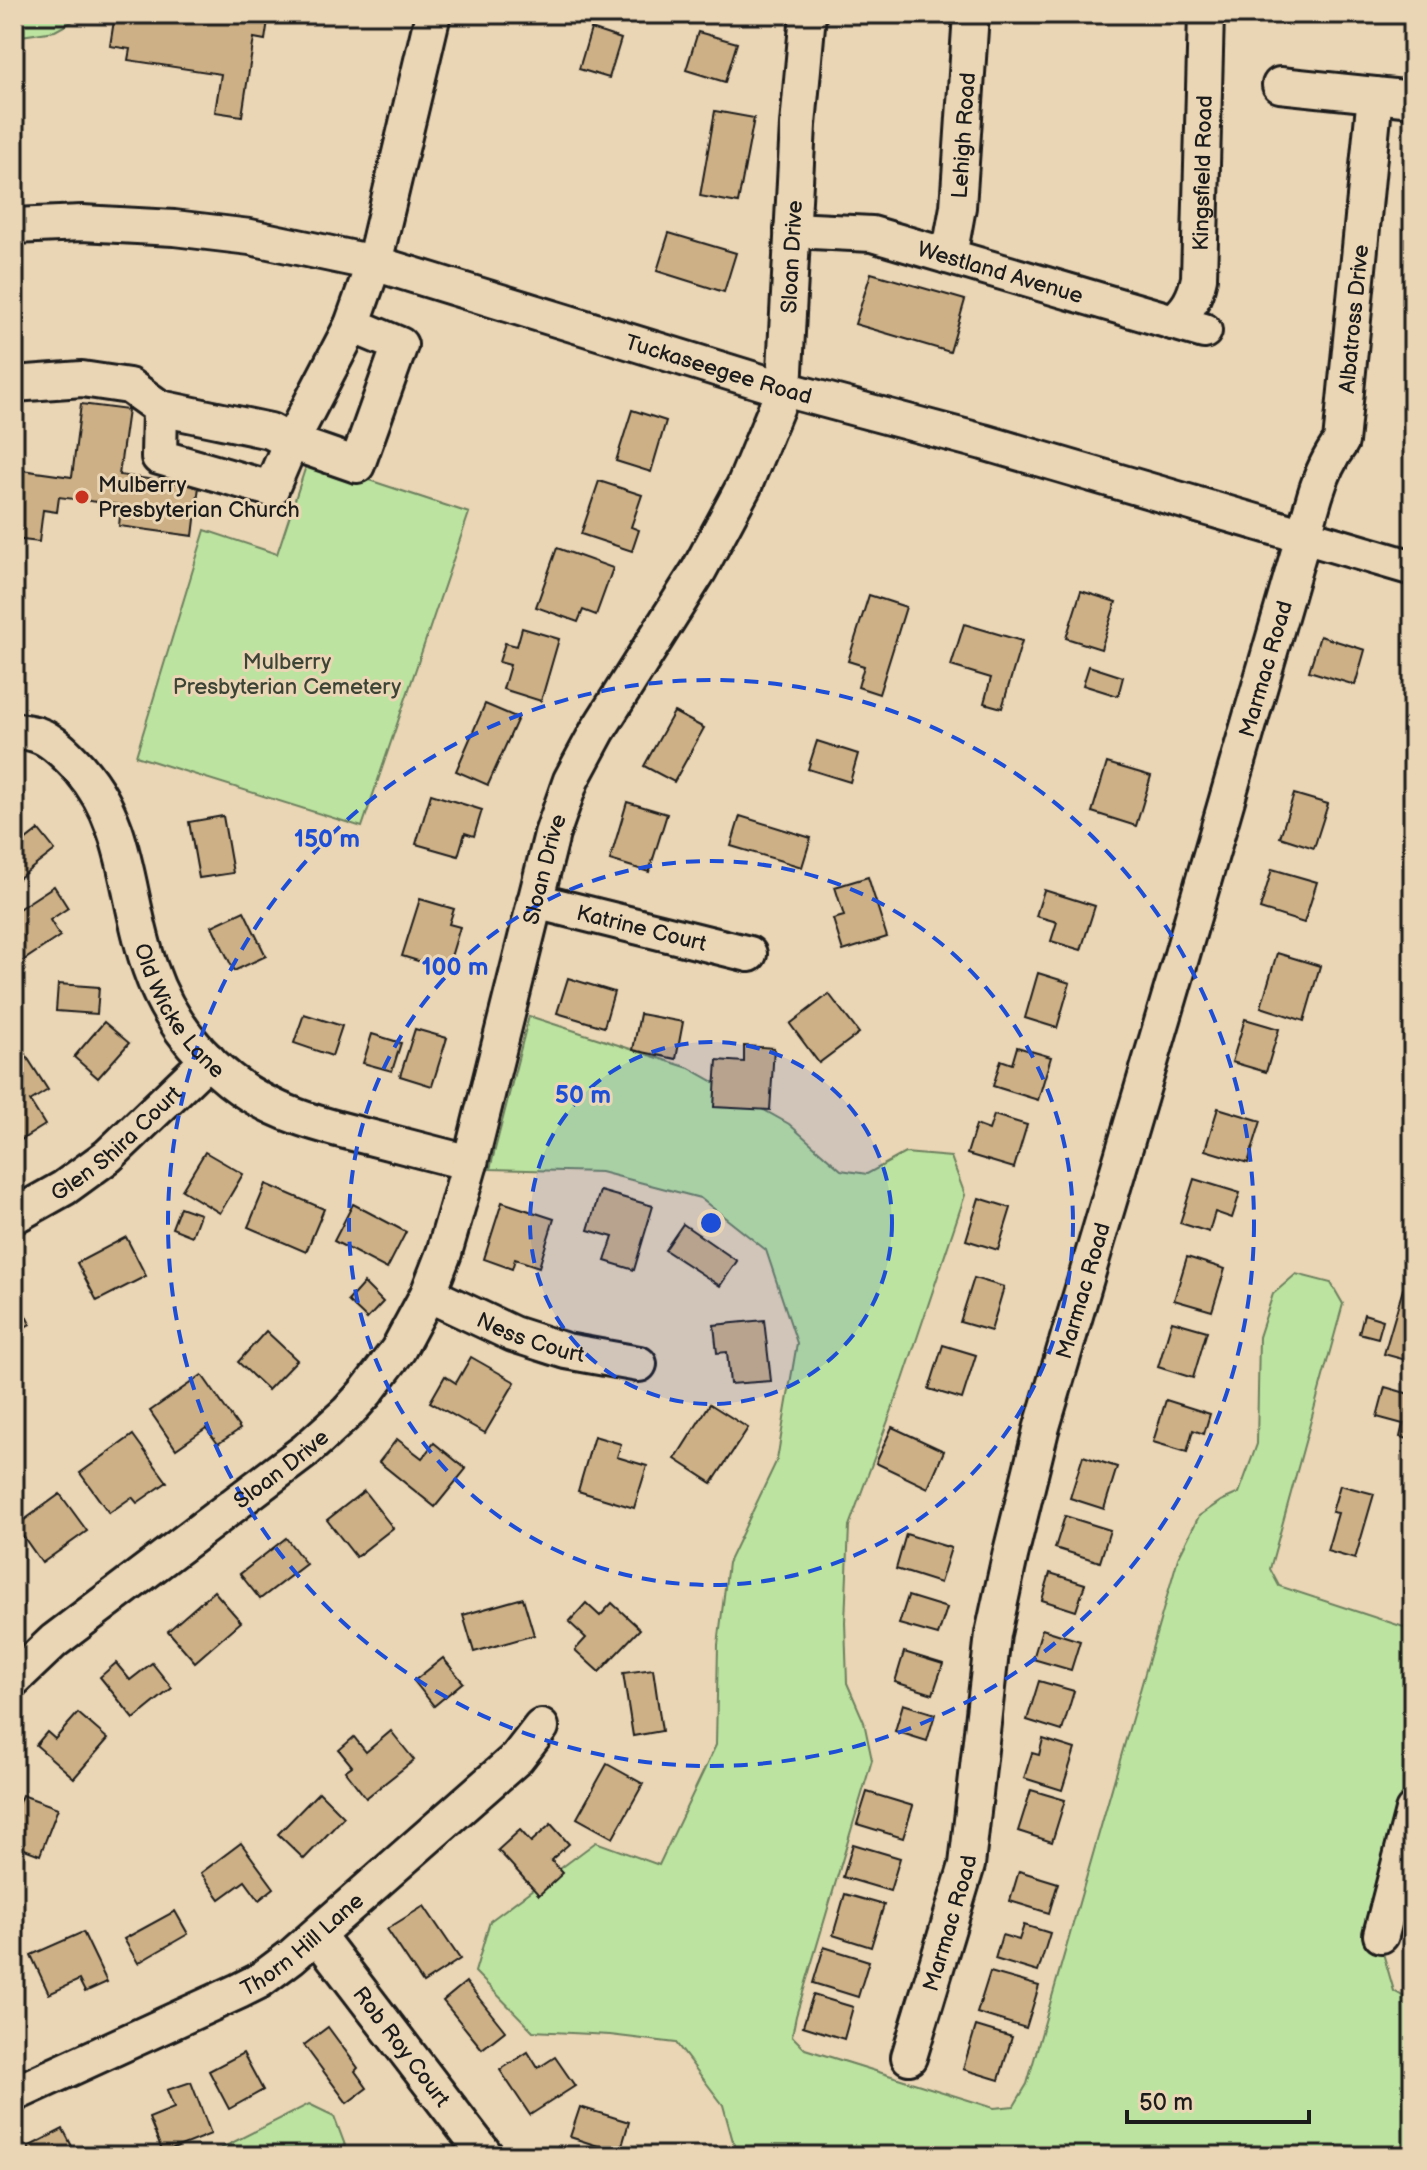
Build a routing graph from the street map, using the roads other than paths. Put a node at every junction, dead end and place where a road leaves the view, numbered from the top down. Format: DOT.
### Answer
graph roads {
  1 [pos="433,14"];
  2 [pos="808,14"];
  3 [pos="971,14"];
  4 [pos="1206,14"];
  5 [pos="1280,85"];
  6 [pos="1375,95"];
  7 [pos="1413,99"];
  8 [pos="14,226"];
  9 [pos="792,230"];
  10 [pos="947,256"];
  11 [pos="374,263"];
  12 [pos="352,325"];
  13 [pos="1188,326"];
  14 [pos="14,384"];
  15 [pos="784,389"];
  16 [pos="160,408"];
  17 [pos="291,442"];
  18 [pos="1304,535"];
  19 [pos="1413,568"];
  20 [pos="14,730"];
  21 [pos="535,901"];
  22 [pos="749,954"];
  23 [pos="208,1060"];
  24 [pos="470,1163"];
  25 [pos="14,1216"];
  26 [pos="428,1294"];
  27 [pos="639,1364"];
  28 [pos="14,1679"];
  29 [pos="541,1727"];
  30 [pos="1413,1811"];
  31 [pos="317,1935"];
  32 [pos="1381,1935"];
  33 [pos="909,2057"];
  34 [pos="14,2094"];
  35 [pos="486,2156"];
  1 -- 11 [label="street"];
  2 -- 9 [label="street, Sloan Drive"];
  3 -- 10 [label="street, Lehigh Road"];
  4 -- 13 [label="street, Kingsfield Road"];
  5 -- 6 [label="street"];
  6 -- 7 [label="street"];
  6 -- 18 [label="street, Albatross Drive"];
  8 -- 11 [label="street, Tuckaseegee Road"];
  9 -- 10 [label="street, Westland Avenue"];
  9 -- 15 [label="street, Sloan Drive"];
  10 -- 13 [label="street, Westland Avenue"];
  11 -- 12 [label="street"];
  11 -- 15 [label="street, Tuckaseegee Road"];
  12 -- 17 [label="street"];
  12 -- 17 [label="street"];
  14 -- 16 [label="street"];
  15 -- 18 [label="street, Tuckaseegee Road"];
  15 -- 21 [label="street, Sloan Drive"];
  16 -- 17 [label="street"];
  16 -- 17 [label="street"];
  18 -- 19 [label="street, Tuckaseegee Road"];
  18 -- 33 [label="street, Marmac Road"];
  20 -- 23 [label="street, Old Wicke Lane"];
  21 -- 22 [label="street, Katrine Court"];
  21 -- 24 [label="street, Sloan Drive"];
  23 -- 24 [label="street, Old Wicke Lane"];
  23 -- 25 [label="street, Glen Shira Court"];
  24 -- 26 [label="street, Sloan Drive"];
  26 -- 27 [label="street, Ness Court"];
  26 -- 28 [label="street, Sloan Drive"];
  29 -- 31 [label="street, Thorn Hill Lane"];
  30 -- 32 [label="street"];
  31 -- 34 [label="street, Thorn Hill Lane"];
  31 -- 35 [label="street, Rob Roy Court"];
}
